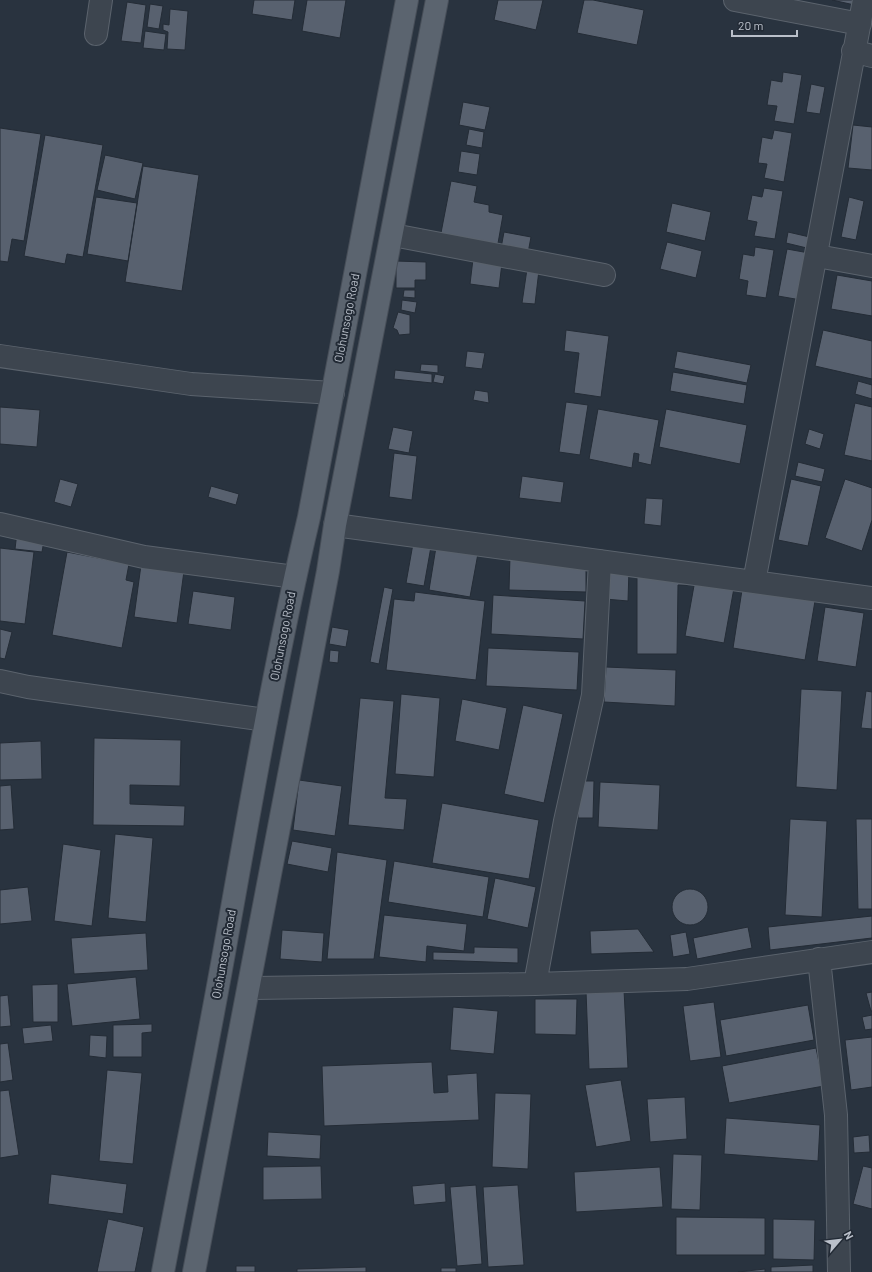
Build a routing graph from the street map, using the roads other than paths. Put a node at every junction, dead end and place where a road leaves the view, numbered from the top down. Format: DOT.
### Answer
graph roads {
  1 [pos="101,0"];
  2 [pos="408,0"];
  3 [pos="437,0"];
  4 [pos="735,0"];
  5 [pos="864,0"];
  6 [pos="860,24"];
  7 [pos="96,34"];
  8 [pos="863,54"];
  9 [pos="392,235"];
  10 [pos="817,256"];
  11 [pos="872,266"];
  12 [pos="604,275"];
  13 [pos="0,356"];
  14 [pos="333,393"];
  15 [pos="0,524"];
  16 [pos="335,525"];
  17 [pos="600,561"];
  18 [pos="295,577"];
  19 [pos="754,582"];
  20 [pos="872,598"];
  21 [pos="0,681"];
  22 [pos="266,720"];
  23 [pos="872,952"];
  24 [pos="819,959"];
  25 [pos="534,984"];
  26 [pos="249,988"];
  27 [pos="163,1272"];
  28 [pos="194,1272"];
  29 [pos="839,1272"];
  1 -- 7 [label="street"];
  2 -- 14 [label="main road, Olohunsogo Road"];
  3 -- 9 [label="main road"];
  4 -- 6 [label="street"];
  5 -- 6 [label="street"];
  6 -- 8 [label="street"];
  8 -- 10 [label="street"];
  9 -- 12 [label="street"];
  9 -- 16 [label="main road"];
  10 -- 11 [label="street"];
  10 -- 19 [label="street"];
  13 -- 14 [label="street"];
  14 -- 18 [label="main road, Olohunsogo Road"];
  15 -- 18 [label="street"];
  16 -- 17 [label="street"];
  16 -- 26 [label="main road"];
  17 -- 19 [label="street"];
  17 -- 25 [label="street"];
  18 -- 22 [label="main road, Olohunsogo Road"];
  19 -- 20 [label="street"];
  21 -- 22 [label="street"];
  22 -- 27 [label="main road, Olohunsogo Road"];
  23 -- 24 [label="street"];
  24 -- 25 [label="street"];
  24 -- 29 [label="street"];
  25 -- 26 [label="street"];
  26 -- 28 [label="main road"];
}
